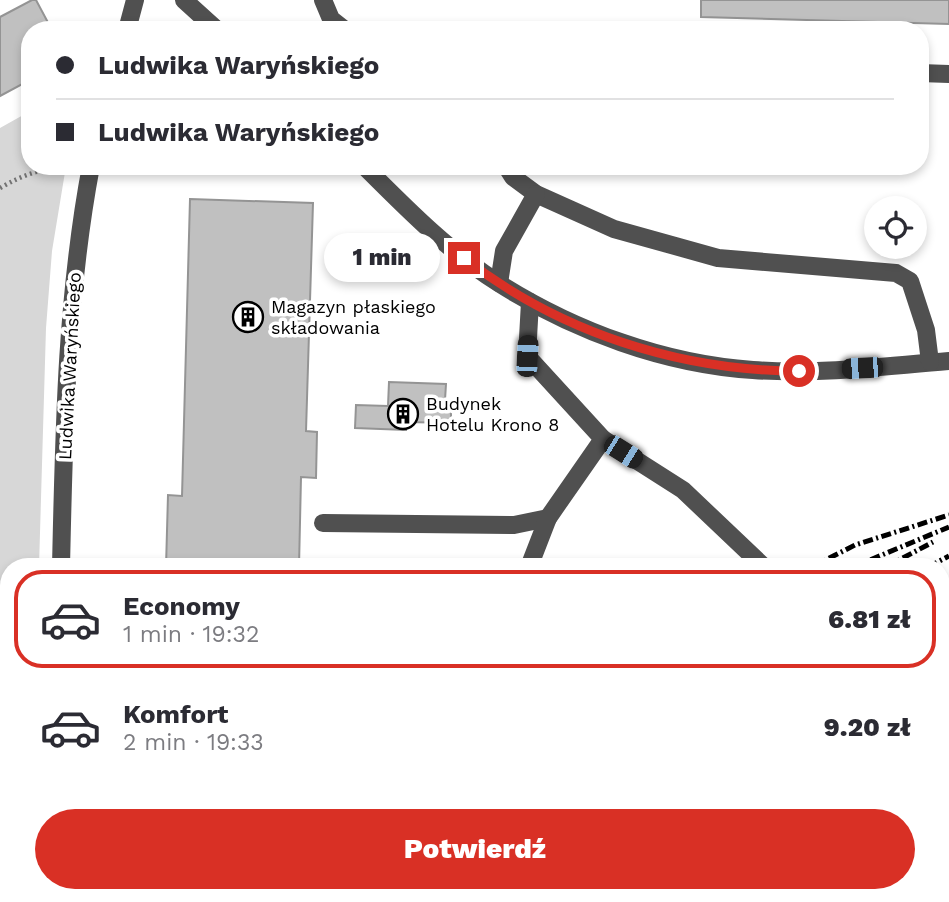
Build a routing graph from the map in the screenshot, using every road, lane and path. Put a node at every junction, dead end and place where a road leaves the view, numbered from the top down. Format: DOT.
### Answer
graph roads {
  1 [pos="135,0"];
  2 [pos="184,0"];
  3 [pos="323,0"];
  4 [pos="129,21"];
  5 [pos="207,21"];
  6 [pos="334,21"];
  7 [pos="929,73"];
  8 [pos="949,74"];
  9 [pos="25,175"];
  10 [pos="90,175"];
  11 [pos="373,175"];
  12 [pos="512,175"];
  13 [pos="0,188"];
  14 [pos="536,194"];
  15 [pos="499,284"];
  16 [pos="530,302"];
  17 [pos="949,361"];
  18 [pos="930,362"];
  19 [pos="603,439"];
  20 [pos="548,518"];
  21 [pos="323,523"];
  22 [pos="61,558"];
  23 [pos="532,558"];
  24 [pos="754,558"];
  1 -- 4 [label="street"];
  2 -- 5 [label="street"];
  3 -- 6 [label="street"];
  7 -- 8 [label="street"];
  9 -- 13 [label="path"];
  10 -- 22 [label="street, Ludwika Waryńskiego"];
  11 -- 15 [label="street"];
  12 -- 14 [label="street"];
  14 -- 15 [label="street"];
  14 -- 18 [label="street"];
  15 -- 16 [label="street"];
  16 -- 18 [label="street"];
  16 -- 19 [label="street"];
  17 -- 18 [label="street"];
  19 -- 20 [label="street"];
  19 -- 24 [label="street"];
  20 -- 21 [label="street"];
  20 -- 23 [label="street"];
}
